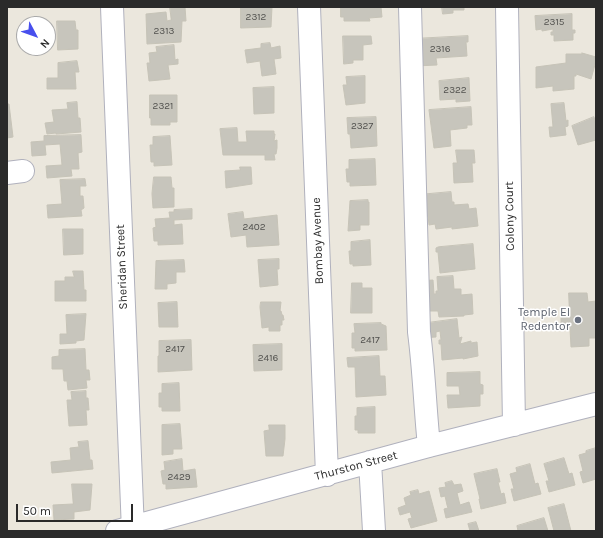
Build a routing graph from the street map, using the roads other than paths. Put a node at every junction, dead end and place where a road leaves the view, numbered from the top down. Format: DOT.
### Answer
graph roads {
  1 [pos="112,7"];
  2 [pos="309,7"];
  3 [pos="410,7"];
  4 [pos="507,7"];
  5 [pos="596,404"];
  6 [pos="514,424"];
  7 [pos="429,446"];
  8 [pos="370,462"];
  9 [pos="327,474"];
  10 [pos="128,530"];
  11 [pos="374,531"];
  1 -- 10 [label="street, Sheridan Street"];
  2 -- 9 [label="street, Bombay Avenue"];
  3 -- 7 [label="street"];
  4 -- 6 [label="street, Colony Court"];
  5 -- 6 [label="street, Thurston Street"];
  6 -- 7 [label="street, Thurston Street"];
  7 -- 8 [label="street, Thurston Street"];
  8 -- 9 [label="street, Thurston Street"];
  8 -- 11 [label="street"];
  9 -- 10 [label="street, Thurston Street"];
}
